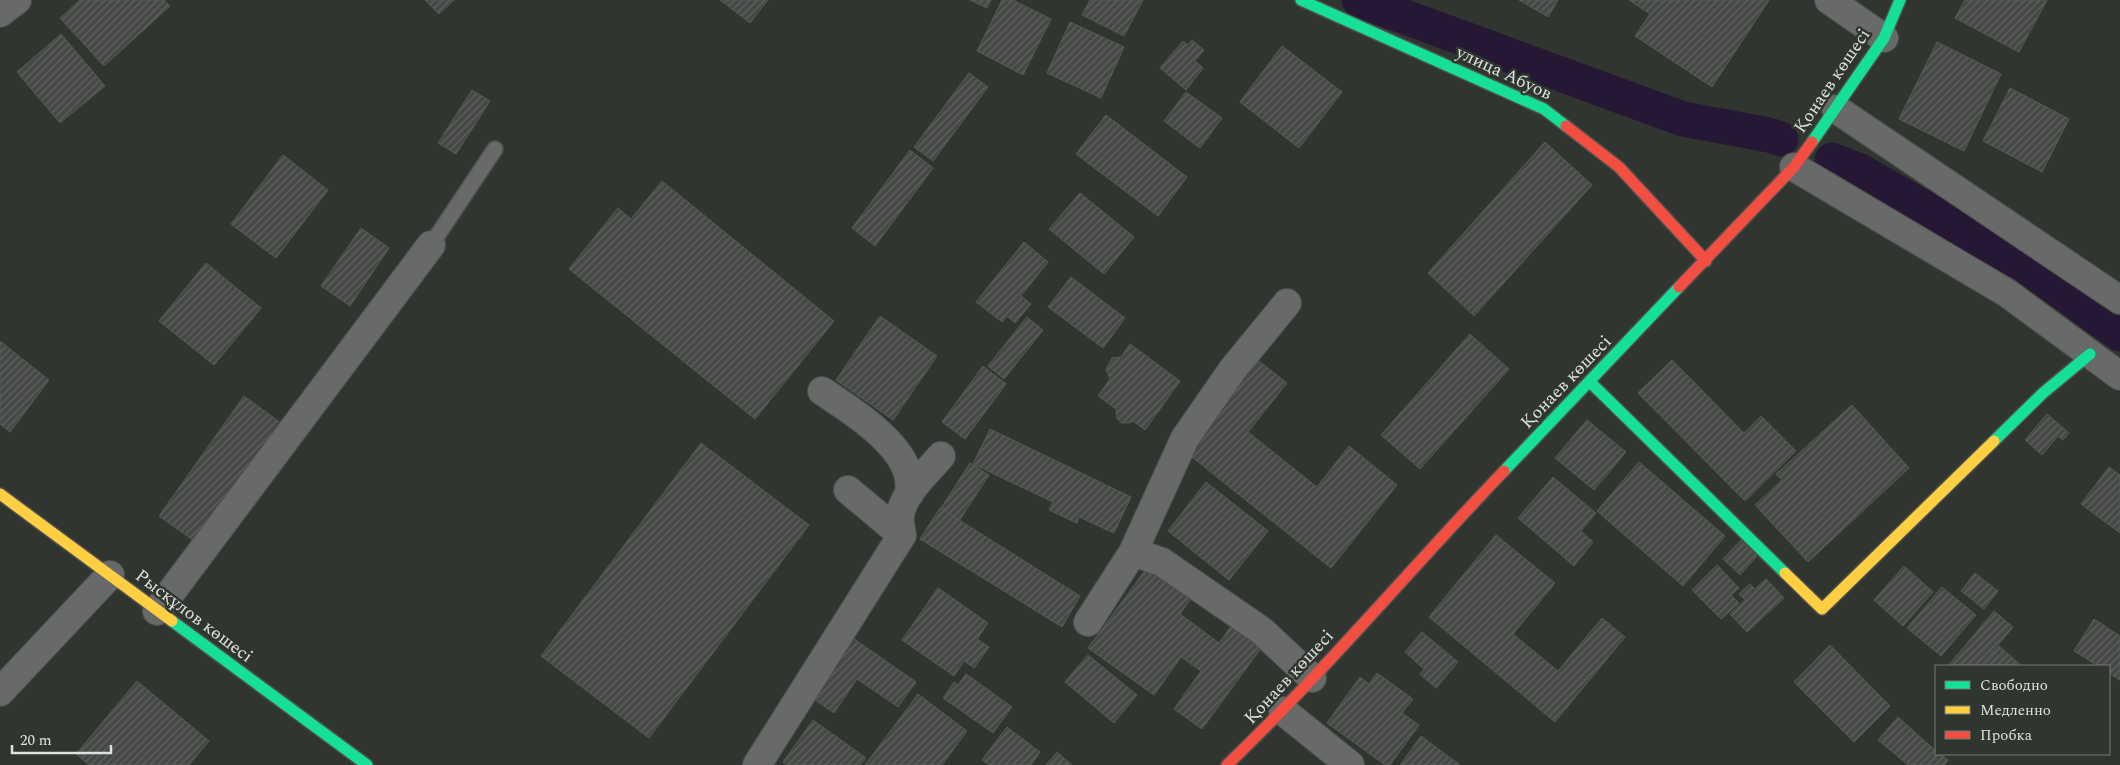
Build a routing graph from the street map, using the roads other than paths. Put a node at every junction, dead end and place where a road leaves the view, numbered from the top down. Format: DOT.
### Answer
graph roads {
  1 [pos="17,0"];
  2 [pos="1301,0"];
  3 [pos="1829,0"];
  4 [pos="1900,0"];
  5 [pos="0,14"];
  6 [pos="1884,38"];
  7 [pos="1836,109"];
  8 [pos="495,149"];
  9 [pos="1794,166"];
  10 [pos="432,245"];
  11 [pos="1706,261"];
  12 [pos="2120,300"];
  13 [pos="1287,303"];
  14 [pos="2090,354"];
  15 [pos="2120,376"];
  16 [pos="1590,382"];
  17 [pos="822,391"];
  18 [pos="941,456"];
  19 [pos="848,490"];
  20 [pos="910,493"];
  21 [pos="0,494"];
  22 [pos="902,534"];
  23 [pos="1133,552"];
  24 [pos="110,575"];
  25 [pos="157,611"];
  26 [pos="1088,622"];
  27 [pos="1312,678"];
  28 [pos="0,692"];
  29 [pos="1282,711"];
  30 [pos="367,765"];
  31 [pos="756,765"];
  32 [pos="1228,765"];
  33 [pos="1350,765"];
  1 -- 5 [label="street"];
  2 -- 11 [label="street, улица Абуов"];
  3 -- 6 [label="street"];
  4 -- 6 [label="street, Қонаев көшесі"];
  6 -- 7 [label="street, Қонаев көшесі"];
  7 -- 9 [label="street, Қонаев көшесі"];
  7 -- 12 [label="street"];
  8 -- 10 [label="lane"];
  9 -- 11 [label="street, Қонаев көшесі"];
  9 -- 14 [label="street"];
  10 -- 25 [label="street"];
  11 -- 16 [label="street, Қонаев көшесі"];
  13 -- 23 [label="street"];
  14 -- 15 [label="street"];
  14 -- 16 [label="street"];
  16 -- 27 [label="street, Қонаев көшесі"];
  17 -- 20 [label="street"];
  18 -- 20 [label="street"];
  19 -- 22 [label="street"];
  20 -- 22 [label="street"];
  21 -- 24 [label="street, Рысқұлов көшесі"];
  22 -- 31 [label="street"];
  23 -- 26 [label="street"];
  23 -- 27 [label="street"];
  24 -- 25 [label="street, Рысқұлов көшесі"];
  24 -- 28 [label="street"];
  25 -- 30 [label="street, Рысқұлов көшесі"];
  27 -- 29 [label="street, Қонаев көшесі"];
  29 -- 32 [label="street, Қонаев көшесі"];
  29 -- 33 [label="street"];
}
